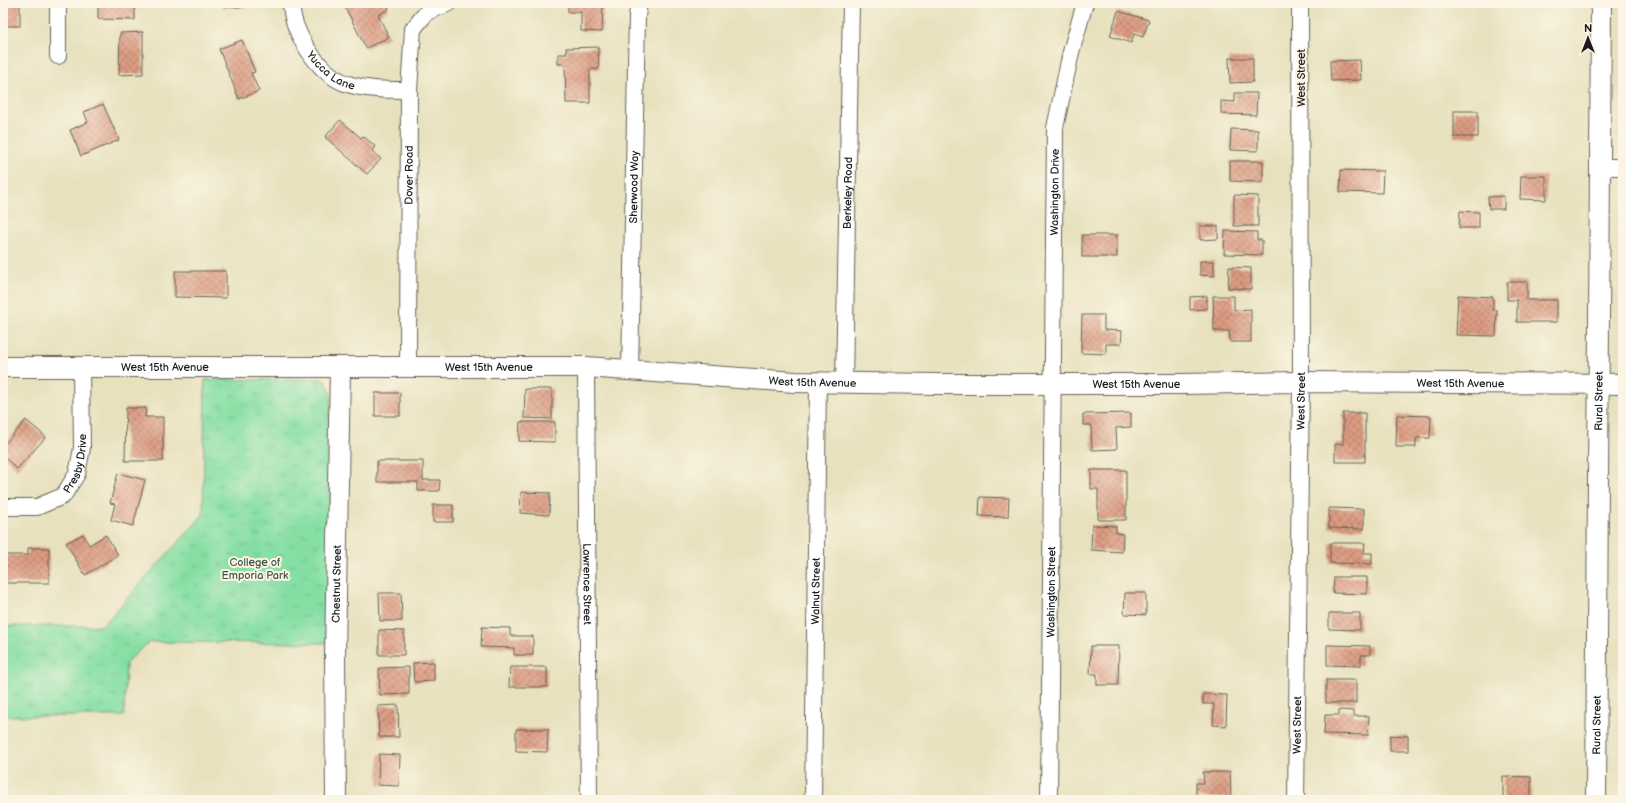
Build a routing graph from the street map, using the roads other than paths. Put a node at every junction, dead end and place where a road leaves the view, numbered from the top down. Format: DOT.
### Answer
graph roads {
  1 [pos="58,3"];
  2 [pos="291,3"];
  3 [pos="449,3"];
  4 [pos="639,3"];
  5 [pos="851,3"];
  6 [pos="1085,3"];
  7 [pos="1300,3"];
  8 [pos="1601,3"];
  9 [pos="58,56"];
  10 [pos="409,90"];
  11 [pos="1600,167"];
  12 [pos="1623,167"];
  13 [pos="3,367"];
  14 [pos="81,367"];
  15 [pos="408,367"];
  16 [pos="586,367"];
  17 [pos="340,368"];
  18 [pos="630,371"];
  19 [pos="1301,382"];
  20 [pos="818,383"];
  21 [pos="844,383"];
  22 [pos="1599,384"];
  23 [pos="1623,384"];
  24 [pos="1051,385"];
  25 [pos="3,507"];
  26 [pos="336,800"];
  27 [pos="589,800"];
  28 [pos="813,800"];
  29 [pos="1049,800"];
  30 [pos="1296,800"];
  31 [pos="1596,800"];
  1 -- 9 [label="street"];
  2 -- 10 [label="street, Yucca Lane"];
  3 -- 10 [label="street, Dover Road"];
  4 -- 18 [label="street, Sherwood Way"];
  5 -- 21 [label="street, Berkeley Road"];
  6 -- 24 [label="street, Washington Drive"];
  7 -- 19 [label="street, West Street"];
  8 -- 11 [label="street, Rural Street"];
  10 -- 15 [label="street, Dover Road"];
  11 -- 12 [label="street"];
  11 -- 22 [label="street, Rural Street"];
  13 -- 14 [label="street, West 15th Avenue"];
  14 -- 17 [label="street, West 15th Avenue"];
  14 -- 25 [label="street, Presby Drive"];
  15 -- 16 [label="street, West 15th Avenue"];
  15 -- 17 [label="street, West 15th Avenue"];
  16 -- 18 [label="street, West 15th Avenue"];
  16 -- 27 [label="street, Lawrence Street"];
  17 -- 26 [label="street, Chestnut Street"];
  18 -- 20 [label="street, West 15th Avenue"];
  19 -- 22 [label="street, West 15th Avenue"];
  19 -- 24 [label="street, West 15th Avenue"];
  19 -- 30 [label="street, West Street"];
  20 -- 21 [label="street, West 15th Avenue"];
  20 -- 28 [label="street, Walnut Street"];
  21 -- 24 [label="street, West 15th Avenue"];
  22 -- 23 [label="street, West 15th Avenue"];
  22 -- 31 [label="street, Rural Street"];
  24 -- 29 [label="street, Washington Street"];
}
